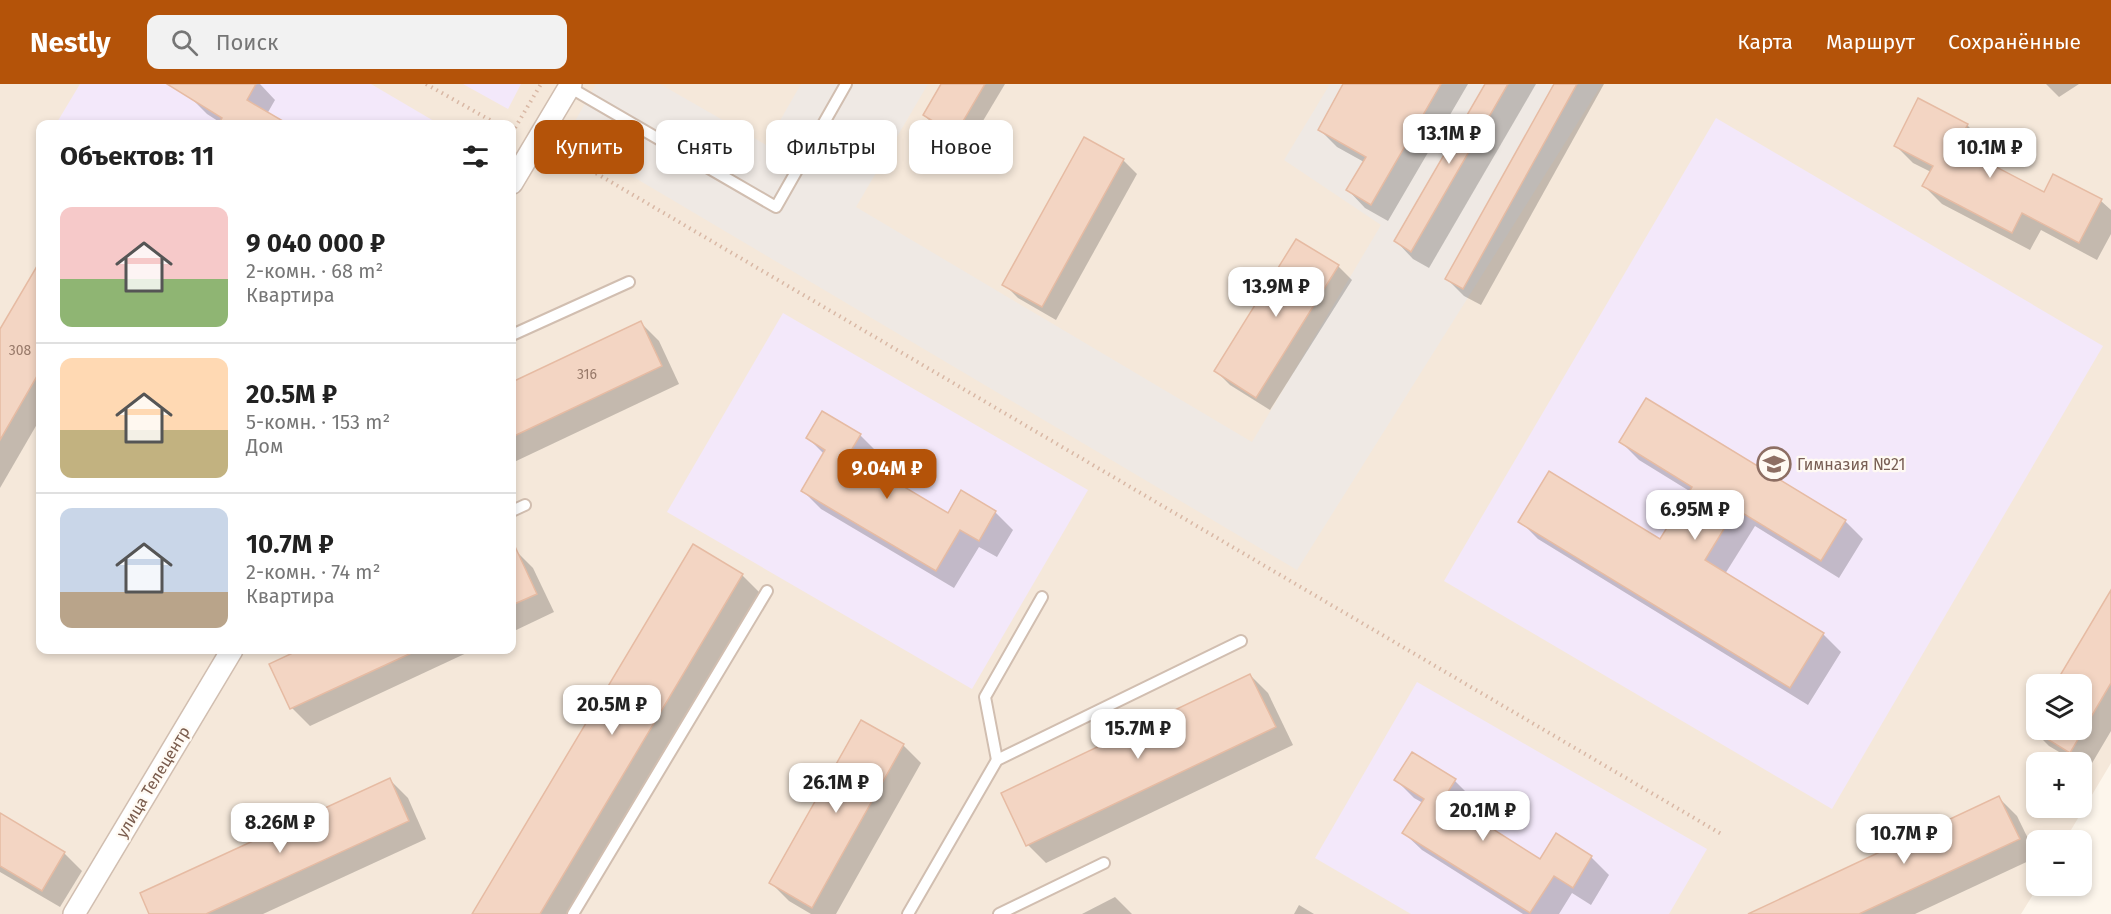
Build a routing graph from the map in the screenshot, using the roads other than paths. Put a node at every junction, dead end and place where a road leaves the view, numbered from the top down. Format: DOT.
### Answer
graph roads {
  1 [pos="846,84"];
  2 [pos="570,86"];
  3 [pos="516,176"];
  4 [pos="629,282"];
  5 [pos="516,333"];
  6 [pos="525,505"];
  7 [pos="516,509"];
  8 [pos="767,591"];
  9 [pos="1042,597"];
  10 [pos="1241,641"];
  11 [pos="230,654"];
  12 [pos="997,760"];
  13 [pos="1104,863"];
  14 [pos="74,914"];
  15 [pos="573,914"];
  16 [pos="908,914"];
  17 [pos="999,914"];
  1 -- 2 [label="lane"];
  2 -- 3 [label="street"];
  4 -- 5 [label="lane"];
  6 -- 7 [label="lane"];
  8 -- 15 [label="lane"];
  9 -- 12 [label="lane"];
  10 -- 12 [label="lane"];
  11 -- 14 [label="street, улица Телецентр"];
  12 -- 16 [label="lane"];
  13 -- 17 [label="lane"];
}
